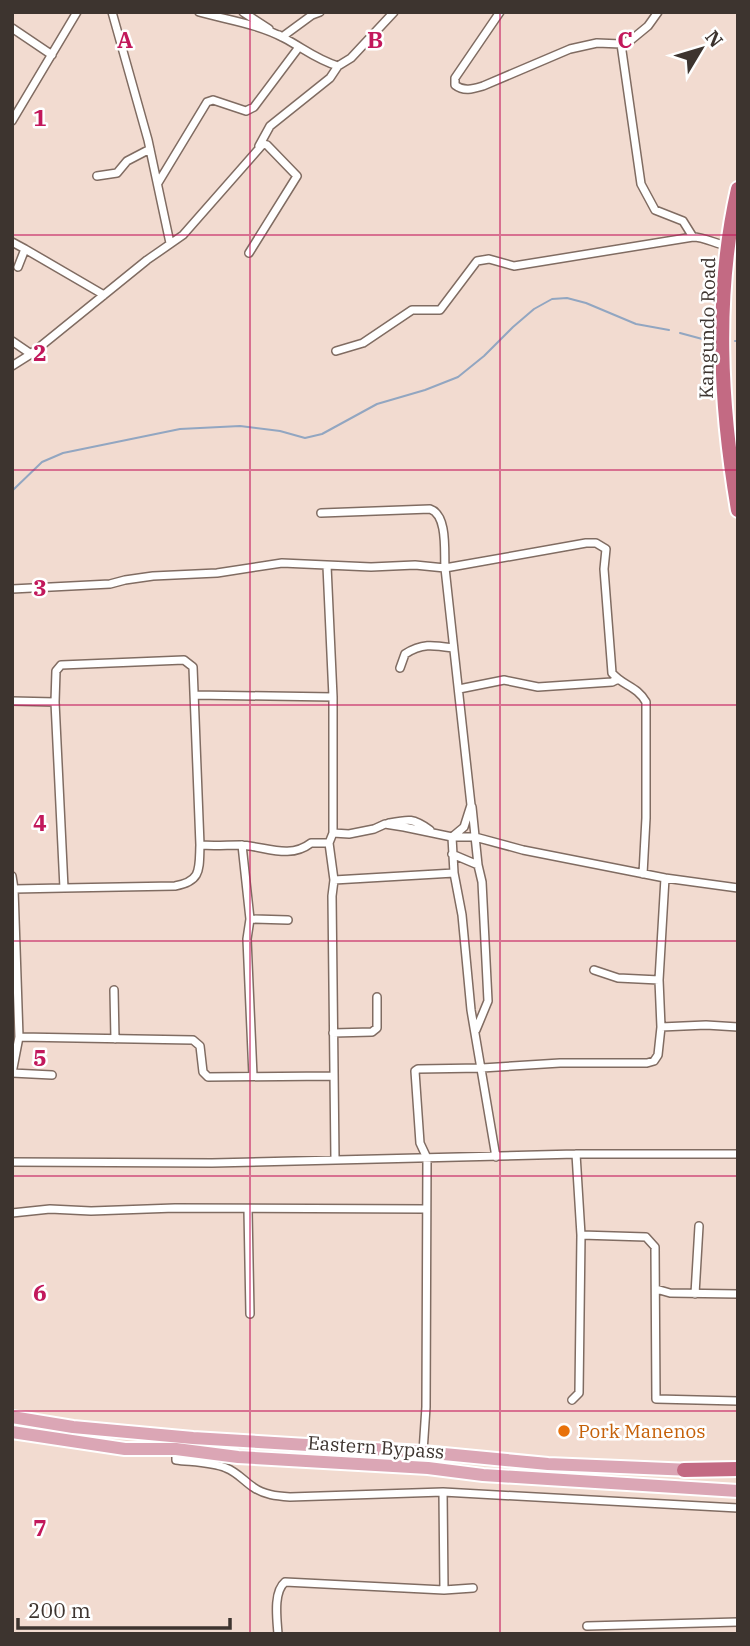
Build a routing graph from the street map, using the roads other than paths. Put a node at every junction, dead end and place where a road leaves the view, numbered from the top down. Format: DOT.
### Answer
graph roads {
  1 [pos="77,12"];
  2 [pos="112,12"];
  3 [pos="198,12"];
  4 [pos="243,12"];
  5 [pos="320,12"];
  6 [pos="379,12"];
  7 [pos="394,12"];
  8 [pos="500,12"];
  9 [pos="658,12"];
  10 [pos="387,21"];
  11 [pos="12,28"];
  12 [pos="282,37"];
  13 [pos="621,44"];
  14 [pos="299,47"];
  15 [pos="52,55"];
  16 [pos="338,66"];
  17 [pos="12,121"];
  18 [pos="258,147"];
  19 [pos="150,149"];
  20 [pos="97,176"];
  21 [pos="158,184"];
  22 [pos="738,189"];
  23 [pos="693,237"];
  24 [pos="12,242"];
  25 [pos="170,243"];
  26 [pos="728,246"];
  27 [pos="25,249"];
  28 [pos="249,253"];
  29 [pos="18,267"];
  30 [pos="104,295"];
  31 [pos="12,341"];
  32 [pos="336,351"];
  33 [pos="31,354"];
  34 [pos="12,366"];
  35 [pos="738,510"];
  36 [pos="321,513"];
  37 [pos="327,566"];
  38 [pos="445,568"];
  39 [pos="12,589"];
  40 [pos="453,649"];
  41 [pos="400,668"];
  42 [pos="618,679"];
  43 [pos="459,689"];
  44 [pos="195,695"];
  45 [pos="333,696"];
  46 [pos="12,701"];
  47 [pos="55,702"];
  48 [pos="471,805"];
  49 [pos="333,833"];
  50 [pos="452,837"];
  51 [pos="475,837"];
  52 [pos="329,843"];
  53 [pos="201,845"];
  54 [pos="242,845"];
  55 [pos="452,854"];
  56 [pos="478,865"];
  57 [pos="454,873"];
  58 [pos="643,874"];
  59 [pos="12,876"];
  60 [pos="666,878"];
  61 [pos="334,880"];
  62 [pos="64,888"];
  63 [pos="738,888"];
  64 [pos="14,890"];
  65 [pos="250,919"];
  66 [pos="288,920"];
  67 [pos="594,970"];
  68 [pos="659,980"];
  69 [pos="114,990"];
  70 [pos="377,997"];
  71 [pos="661,1027"];
  72 [pos="738,1027"];
  73 [pos="475,1031"];
  74 [pos="333,1033"];
  75 [pos="19,1037"];
  76 [pos="116,1039"];
  77 [pos="482,1068"];
  78 [pos="12,1073"];
  79 [pos="52,1075"];
  80 [pos="253,1076"];
  81 [pos="333,1076"];
  82 [pos="576,1154"];
  83 [pos="738,1154"];
  84 [pos="496,1157"];
  85 [pos="427,1158"];
  86 [pos="335,1159"];
  87 [pos="12,1162"];
  88 [pos="248,1209"];
  89 [pos="425,1209"];
  90 [pos="12,1213"];
  91 [pos="699,1226"];
  92 [pos="581,1235"];
  93 [pos="656,1289"];
  94 [pos="695,1294"];
  95 [pos="738,1294"];
  96 [pos="250,1314"];
  97 [pos="572,1400"];
  98 [pos="738,1401"];
  99 [pos="12,1417"];
  100 [pos="12,1432"];
  101 [pos="176,1449"];
  102 [pos="398,1451"];
  103 [pos="423,1452"];
  104 [pos="398,1467"];
  105 [pos="684,1470"];
  106 [pos="738,1472"];
  107 [pos="542,1477"];
  108 [pos="738,1491"];
  109 [pos="443,1492"];
  110 [pos="540,1497"];
  111 [pos="738,1508"];
  112 [pos="473,1588"];
  113 [pos="444,1590"];
  114 [pos="738,1622"];
  115 [pos="587,1626"];
  116 [pos="278,1634"];
  1 -- 15 [label="street"];
  2 -- 19 [label="street"];
  3 -- 12 [label="street"];
  4 -- 12 [label="street"];
  5 -- 12 [label="street"];
  6 -- 10 [label="street"];
  7 -- 10 [label="street"];
  8 -- 13 [label="street"];
  9 -- 13 [label="street"];
  10 -- 16 [label="street"];
  11 -- 15 [label="street"];
  12 -- 14 [label="street"];
  13 -- 23 [label="street"];
  14 -- 16 [label="street"];
  14 -- 21 [label="street"];
  15 -- 17 [label="street"];
  16 -- 18 [label="street"];
  18 -- 25 [label="street"];
  18 -- 28 [label="street"];
  19 -- 20 [label="street"];
  19 -- 21 [label="street"];
  21 -- 25 [label="street"];
  22 -- 26 [label="highway, Kangundo Road"];
  23 -- 26 [label="street"];
  23 -- 32 [label="street"];
  24 -- 27 [label="street"];
  25 -- 30 [label="street"];
  26 -- 35 [label="highway, Kangundo Road"];
  27 -- 29 [label="street"];
  27 -- 30 [label="street"];
  30 -- 33 [label="street"];
  31 -- 33 [label="street"];
  33 -- 34 [label="street"];
  36 -- 38 [label="street"];
  37 -- 38 [label="street"];
  37 -- 39 [label="street"];
  37 -- 45 [label="street"];
  38 -- 40 [label="street"];
  38 -- 42 [label="street"];
  40 -- 41 [label="street"];
  40 -- 43 [label="street"];
  42 -- 43 [label="street"];
  42 -- 58 [label="street"];
  43 -- 48 [label="street"];
  44 -- 45 [label="street"];
  44 -- 47 [label="street"];
  44 -- 53 [label="street"];
  45 -- 49 [label="street"];
  46 -- 47 [label="street"];
  47 -- 62 [label="street"];
  48 -- 50 [label="street"];
  48 -- 51 [label="street"];
  49 -- 50 [label="street"];
  49 -- 52 [label="street"];
  50 -- 51 [label="street"];
  50 -- 55 [label="street"];
  51 -- 56 [label="street"];
  51 -- 58 [label="street"];
  52 -- 54 [label="street"];
  52 -- 61 [label="street"];
  53 -- 54 [label="street"];
  53 -- 62 [label="street"];
  54 -- 65 [label="street"];
  55 -- 56 [label="street"];
  55 -- 57 [label="street"];
  56 -- 73 [label="street"];
  57 -- 61 [label="street"];
  57 -- 73 [label="street"];
  58 -- 60 [label="street"];
  59 -- 64 [label="street"];
  60 -- 63 [label="street"];
  60 -- 68 [label="street"];
  61 -- 74 [label="street"];
  62 -- 64 [label="street"];
  64 -- 75 [label="street"];
  65 -- 66 [label="street"];
  65 -- 80 [label="street"];
  67 -- 68 [label="street"];
  68 -- 71 [label="street"];
  69 -- 76 [label="street"];
  70 -- 74 [label="street"];
  71 -- 72 [label="street"];
  71 -- 77 [label="street"];
  73 -- 77 [label="street"];
  74 -- 81 [label="street"];
  75 -- 76 [label="street"];
  75 -- 78 [label="street"];
  76 -- 80 [label="street"];
  77 -- 84 [label="street"];
  77 -- 85 [label="street"];
  78 -- 79 [label="street"];
  80 -- 81 [label="street"];
  81 -- 86 [label="street"];
  82 -- 83 [label="street"];
  82 -- 84 [label="street"];
  82 -- 92 [label="street"];
  84 -- 85 [label="street"];
  85 -- 86 [label="street"];
  85 -- 89 [label="street"];
  86 -- 87 [label="street"];
  88 -- 89 [label="street"];
  88 -- 90 [label="street"];
  88 -- 96 [label="street"];
  89 -- 103 [label="street"];
  91 -- 94 [label="street"];
  92 -- 93 [label="street"];
  92 -- 97 [label="street"];
  93 -- 94 [label="street"];
  93 -- 98 [label="street"];
  94 -- 95 [label="street"];
  99 -- 102 [label="main road, Eastern Bypass"];
  100 -- 101 [label="main road, Eastern Bypass"];
  101 -- 104 [label="main road, Eastern Bypass"];
  101 -- 109 [label="street"];
  102 -- 103 [label="main road, Eastern Bypass"];
  102 -- 104 [label="main road"];
  103 -- 105 [label="main road, Eastern Bypass"];
  104 -- 107 [label="main road, Eastern Bypass"];
  105 -- 106 [label="highway"];
  107 -- 108 [label="main road, Eastern Bypass"];
  107 -- 110 [label="street"];
  109 -- 110 [label="street"];
  109 -- 113 [label="street"];
  110 -- 111 [label="street"];
  112 -- 113 [label="street"];
  113 -- 116 [label="street"];
  114 -- 115 [label="street"];
}
